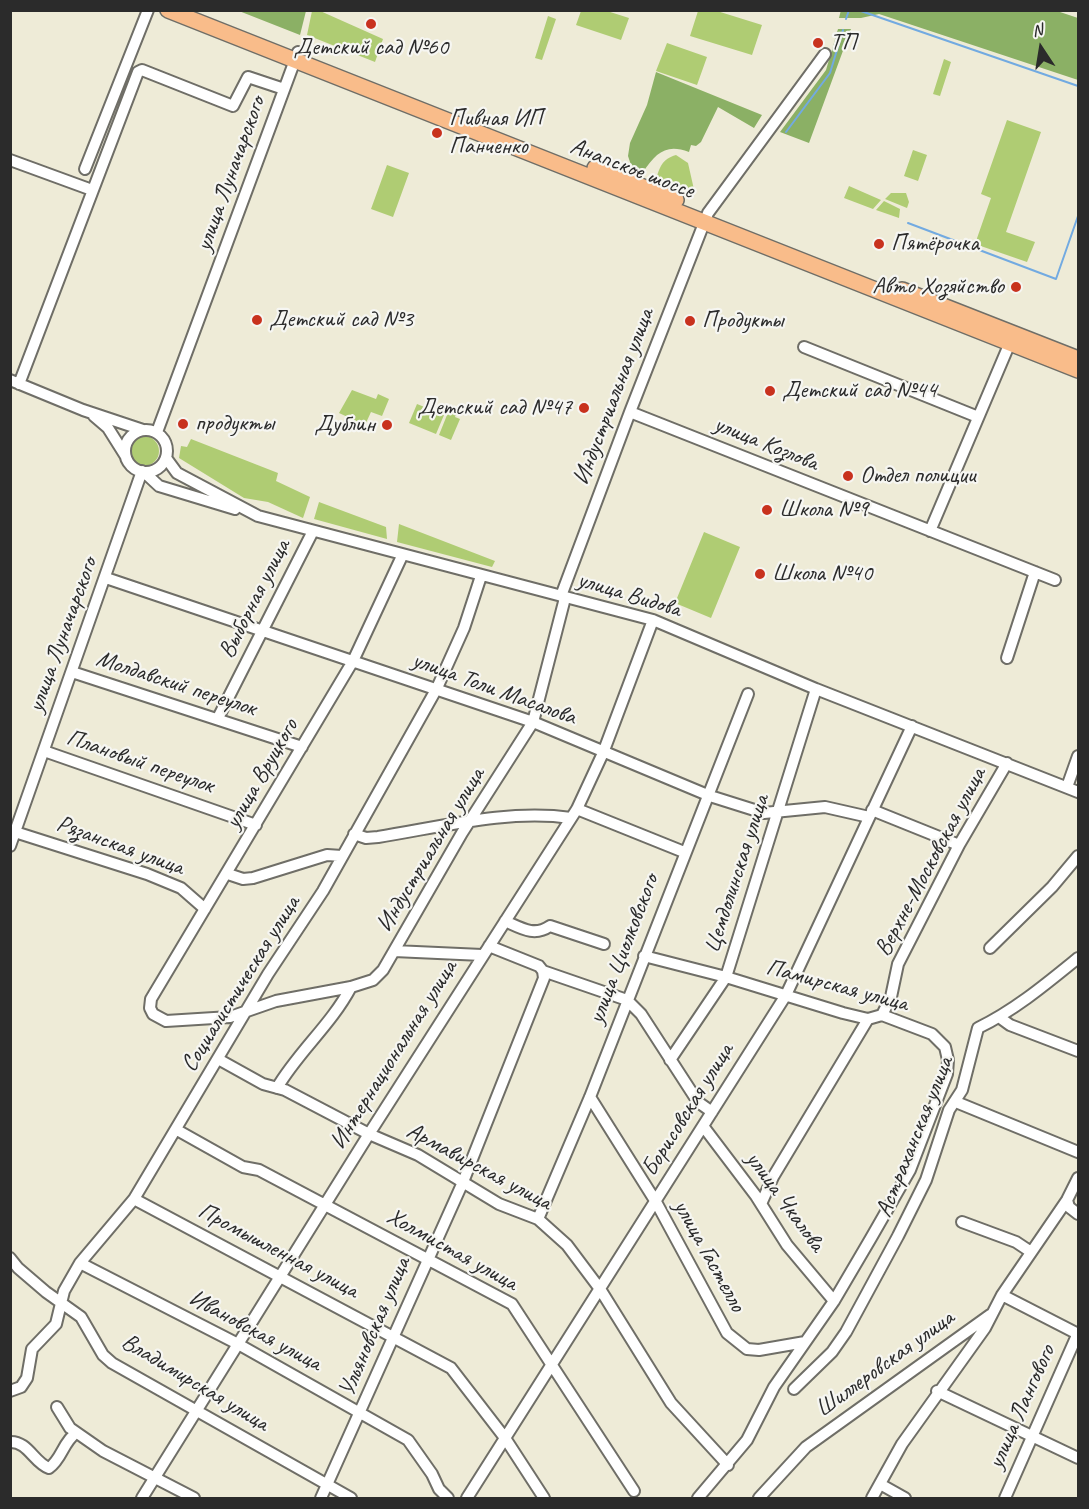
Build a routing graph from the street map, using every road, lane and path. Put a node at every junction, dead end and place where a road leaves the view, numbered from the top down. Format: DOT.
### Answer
graph roads {
  1 [pos="148,10"];
  2 [pos="168,10"];
  3 [pos="193,10"];
  4 [pos="825,54"];
  5 [pos="297,56"];
  6 [pos="284,89"];
  7 [pos="10,160"];
  8 [pos="85,169"];
  9 [pos="92,190"];
  10 [pos="707,217"];
  11 [pos="1012,338"];
  12 [pos="804,347"];
  13 [pos="1078,358"];
  14 [pos="1078,370"];
  15 [pos="15,382"];
  16 [pos="83,410"];
  17 [pos="630,412"];
  18 [pos="978,417"];
  19 [pos="143,430"];
  20 [pos="156,432"];
  21 [pos="125,457"];
  22 [pos="166,458"];
  23 [pos="143,472"];
  24 [pos="258,516"];
  25 [pos="313,531"];
  26 [pos="930,531"];
  27 [pos="402,556"];
  28 [pos="1035,572"];
  29 [pos="481,576"];
  30 [pos="106,578"];
  31 [pos="1055,580"];
  32 [pos="563,597"];
  33 [pos="653,620"];
  34 [pos="263,631"];
  35 [pos="1007,658"];
  36 [pos="353,661"];
  37 [pos="72,672"];
  38 [pos="437,688"];
  39 [pos="816,688"];
  40 [pos="748,693"];
  41 [pos="218,718"];
  42 [pos="533,722"];
  43 [pos="912,726"];
  44 [pos="302,747"];
  45 [pos="44,751"];
  46 [pos="603,753"];
  47 [pos="1078,756"];
  48 [pos="1007,763"];
  49 [pos="1067,787"];
  50 [pos="1078,792"];
  51 [pos="710,796"];
  52 [pos="780,811"];
  53 [pos="574,813"];
  54 [pos="870,814"];
  55 [pos="470,823"];
  56 [pos="256,825"];
  57 [pos="15,832"];
  58 [pos="354,834"];
  59 [pos="959,845"];
  60 [pos="10,846"];
  61 [pos="684,852"];
  62 [pos="342,856"];
  63 [pos="1078,856"];
  64 [pos="228,874"];
  65 [pos="205,909"];
  66 [pos="505,921"];
  67 [pos="604,944"];
  68 [pos="489,946"];
  69 [pos="990,948"];
  70 [pos="394,951"];
  71 [pos="482,955"];
  72 [pos="644,956"];
  73 [pos="1078,958"];
  74 [pos="543,971"];
  75 [pos="726,977"];
  76 [pos="351,987"];
  77 [pos="786,995"];
  78 [pos="627,999"];
  79 [pos="246,1012"];
  80 [pos="882,1016"];
  81 [pos="999,1017"];
  82 [pos="868,1019"];
  83 [pos="945,1047"];
  84 [pos="1078,1051"];
  85 [pos="218,1059"];
  86 [pos="670,1060"];
  87 [pos="277,1088"];
  88 [pos="590,1097"];
  89 [pos="957,1102"];
  90 [pos="712,1112"];
  91 [pos="703,1126"];
  92 [pos="177,1130"];
  93 [pos="369,1134"];
  94 [pos="1078,1152"];
  95 [pos="1078,1178"];
  96 [pos="463,1182"];
  97 [pos="134,1199"];
  98 [pos="1067,1200"];
  99 [pos="656,1202"];
  100 [pos="761,1204"];
  101 [pos="324,1205"];
  102 [pos="1078,1214"];
  103 [pos="538,1218"];
  104 [pos="962,1222"];
  105 [pos="871,1238"];
  106 [pos="888,1251"];
  107 [pos="1031,1252"];
  108 [pos="428,1257"];
  109 [pos="10,1258"];
  110 [pos="80,1263"];
  111 [pos="281,1276"];
  112 [pos="600,1289"];
  113 [pos="1002,1295"];
  114 [pos="834,1301"];
  115 [pos="60,1303"];
  116 [pos="990,1315"];
  117 [pos="1078,1334"];
  118 [pos="394,1336"];
  119 [pos="806,1342"];
  120 [pos="238,1344"];
  121 [pos="551,1367"];
  122 [pos="794,1389"];
  123 [pos="10,1391"];
  124 [pos="937,1391"];
  125 [pos="57,1407"];
  126 [pos="198,1411"];
  127 [pos="361,1412"];
  128 [pos="76,1433"];
  129 [pos="1034,1436"];
  130 [pos="505,1438"];
  131 [pos="10,1442"];
  132 [pos="1078,1458"];
  133 [pos="728,1465"];
  134 [pos="157,1477"];
  135 [pos="773,1481"];
  136 [pos="880,1484"];
  137 [pos="328,1485"];
  138 [pos="634,1491"];
  139 [pos="142,1498"];
  140 [pos="194,1498"];
  141 [pos="321,1498"];
  142 [pos="351,1498"];
  143 [pos="448,1498"];
  144 [pos="467,1498"];
  145 [pos="544,1498"];
  146 [pos="698,1498"];
  147 [pos="750,1498"];
  148 [pos="759,1498"];
  149 [pos="872,1498"];
  150 [pos="905,1498"];
  151 [pos="1005,1498"];
  1 -- 8 [label="street"];
  2 -- 5 [label="highway, Анапское шоссе"];
  3 -- 5 [label="highway, Анапское шоссе"];
  4 -- 10 [label="street, Индустриальная улица"];
  5 -- 6 [label="street, улица Луначарского"];
  5 -- 10 [label="highway, Анапское шоссе"];
  6 -- 9 [label="street"];
  6 -- 20 [label="street, улица Луначарского"];
  7 -- 9 [label="street"];
  9 -- 15 [label="street"];
  10 -- 11 [label="highway, Анапское шоссе"];
  10 -- 17 [label="street, Индустриальная улица"];
  11 -- 13 [label="highway, Анапское шоссе"];
  11 -- 14 [label="highway, Анапское шоссе"];
  11 -- 18 [label="street"];
  12 -- 18 [label="street"];
  15 -- 16 [label="street"];
  16 -- 19 [label="street"];
  16 -- 21 [label="street"];
  17 -- 26 [label="street, улица Козлова"];
  17 -- 32 [label="street, Индустриальная улица"];
  18 -- 26 [label="street"];
  19 -- 20 [label="street"];
  19 -- 21 [label="street"];
  20 -- 22 [label="street"];
  21 -- 23 [label="street"];
  22 -- 23 [label="street"];
  22 -- 24 [label="street, улица Видова"];
  23 -- 24 [label="street"];
  23 -- 30 [label="street, улица Луначарского"];
  24 -- 25 [label="street, улица Видова"];
  25 -- 27 [label="street, улица Видова"];
  25 -- 34 [label="street, Выборная улица"];
  26 -- 28 [label="street, улица Козлова"];
  27 -- 29 [label="street, улица Видова"];
  27 -- 36 [label="street, улица Вруцкого"];
  28 -- 31 [label="street, улица Козлова"];
  28 -- 35 [label="street"];
  29 -- 32 [label="street, улица Видова"];
  29 -- 38 [label="street, Социалистическая улица"];
  30 -- 34 [label="street, улица Толи Масалова"];
  30 -- 37 [label="street, улица Луначарского"];
  32 -- 33 [label="street, улица Видова"];
  32 -- 42 [label="street, Индустриальная улица"];
  33 -- 39 [label="street, улица Видова"];
  33 -- 46 [label="street, Интернациональная улица"];
  34 -- 36 [label="street, улица Толи Масалова"];
  34 -- 41 [label="street, Выборная улица"];
  36 -- 38 [label="street, улица Толи Масалова"];
  36 -- 44 [label="street, улица Вруцкого"];
  37 -- 41 [label="street, Молдавский переулок"];
  37 -- 45 [label="street, улица Луначарского"];
  38 -- 42 [label="street, улица Толи Масалова"];
  38 -- 58 [label="street, Социалистическая улица"];
  39 -- 43 [label="street, улица Видова"];
  39 -- 52 [label="street, Цемдолинская улица"];
  40 -- 51 [label="street, улица Циолковского"];
  41 -- 44 [label="street, Молдавский переулок"];
  42 -- 46 [label="street, улица Толи Масалова"];
  42 -- 55 [label="street, Индустриальная улица"];
  43 -- 48 [label="street, улица Видова"];
  43 -- 54 [label="street, Борисовская улица"];
  44 -- 56 [label="street, улица Вруцкого"];
  45 -- 56 [label="street, Плановый переулок"];
  45 -- 57 [label="street, улица Луначарского"];
  46 -- 51 [label="street, улица Толи Масалова"];
  46 -- 53 [label="street, Интернациональная улица"];
  47 -- 49 [label="street"];
  48 -- 49 [label="street, улица Видова"];
  48 -- 59 [label="street, Верхне-Московская улица"];
  49 -- 50 [label="street, улица Видова"];
  51 -- 52 [label="street, улица Толи Масалова"];
  51 -- 61 [label="street, улица Циолковского"];
  52 -- 54 [label="street, улица Толи Масалова"];
  52 -- 75 [label="street, Цемдолинская улица"];
  53 -- 55 [label="street"];
  53 -- 61 [label="street"];
  53 -- 66 [label="street, Интернациональная улица"];
  54 -- 59 [label="street, улица Толи Масалова"];
  54 -- 77 [label="street, Борисовская улица"];
  55 -- 58 [label="street"];
  55 -- 70 [label="street, Индустриальная улица"];
  56 -- 64 [label="street, улица Вруцкого"];
  57 -- 60 [label="street, улица Луначарского"];
  57 -- 65 [label="street, Рязанская улица"];
  58 -- 62 [label="street, Социалистическая улица"];
  59 -- 80 [label="street, Верхне-Московская улица"];
  61 -- 72 [label="street, улица Циолковского"];
  62 -- 64 [label="street"];
  62 -- 79 [label="street, Социалистическая улица"];
  63 -- 69 [label="street"];
  64 -- 65 [label="street, улица Вруцкого"];
  65 -- 79 [label="street, улица Вруцкого"];
  66 -- 67 [label="street"];
  66 -- 68 [label="street, Интернациональная улица"];
  68 -- 71 [label="street, Интернациональная улица"];
  68 -- 74 [label="street"];
  70 -- 71 [label="street"];
  70 -- 76 [label="street, Индустриальная улица"];
  71 -- 93 [label="street, Интернациональная улица"];
  72 -- 75 [label="street, Памирская улица"];
  72 -- 78 [label="street, улица Циолковского"];
  73 -- 81 [label="street, Астраханская улица"];
  74 -- 78 [label="street"];
  74 -- 96 [label="street, Ульяновская улица"];
  75 -- 77 [label="street, Памирская улица"];
  75 -- 86 [label="street, Цемдолинская улица"];
  76 -- 79 [label="street"];
  76 -- 87 [label="street"];
  77 -- 82 [label="street, Памирская улица"];
  77 -- 90 [label="street, Борисовская улица"];
  78 -- 86 [label="street"];
  78 -- 88 [label="street, улица Циолковского"];
  79 -- 85 [label="street, Социалистическая улица"];
  80 -- 82 [label="street, Памирская улица"];
  80 -- 83 [label="street, Памирская улица"];
  81 -- 84 [label="street"];
  81 -- 89 [label="street, Астраханская улица"];
  82 -- 100 [label="street"];
  83 -- 105 [label="street, Астраханская улица"];
  85 -- 87 [label="street, Армавирская улица"];
  85 -- 92 [label="street, Социалистическая улица"];
  86 -- 90 [label="street"];
  87 -- 93 [label="street, Армавирская улица"];
  88 -- 99 [label="street, улица Гастелло"];
  88 -- 103 [label="street, улица Циолковского"];
  89 -- 94 [label="street"];
  89 -- 106 [label="street, Астраханская улица"];
  90 -- 91 [label="street, Борисовская улица"];
  91 -- 99 [label="street, Борисовская улица"];
  91 -- 100 [label="street, улица Чкалова"];
  92 -- 97 [label="street, Социалистическая улица"];
  92 -- 101 [label="street, Холмистая улица"];
  93 -- 96 [label="street, Армавирская улица"];
  93 -- 101 [label="street, Интернациональная улица"];
  95 -- 98 [label="street, Шиллеровская улица"];
  96 -- 103 [label="street, Армавирская улица"];
  96 -- 108 [label="street, Ульяновская улица"];
  97 -- 110 [label="street, Социалистическая улица"];
  97 -- 111 [label="street, Промышленная улица"];
  98 -- 102 [label="street"];
  98 -- 107 [label="street, Шиллеровская улица"];
  99 -- 112 [label="street, Борисовская улица"];
  99 -- 119 [label="street, улица Гастелло"];
  100 -- 114 [label="street, улица Чкалова"];
  101 -- 108 [label="street, Холмистая улица"];
  101 -- 111 [label="street, Интернациональная улица"];
  103 -- 112 [label="street, Армавирская улица"];
  104 -- 107 [label="street"];
  105 -- 106 [label="street"];
  105 -- 114 [label="street, Астраханская улица"];
  106 -- 122 [label="street, Астраханская улица"];
  107 -- 113 [label="street, Шиллеровская улица"];
  108 -- 118 [label="street, Ульяновская улица"];
  108 -- 121 [label="street, Холмистая улица"];
  109 -- 115 [label="street, Владимирская улица"];
  110 -- 115 [label="street, Социалистическая улица"];
  110 -- 120 [label="street, Ивановская улица"];
  111 -- 118 [label="street, Промышленная улица"];
  111 -- 120 [label="street, Интернациональная улица"];
  112 -- 121 [label="street, Борисовская улица"];
  112 -- 133 [label="street, Армавирская улица"];
  113 -- 116 [label="street, Шиллеровская улица"];
  113 -- 117 [label="street"];
  114 -- 119 [label="street, Астраханская улица"];
  115 -- 123 [label="street, Социалистическая улица"];
  115 -- 126 [label="street, Владимирская улица"];
  116 -- 124 [label="street, Шиллеровская улица"];
  116 -- 135 [label="street, Шиллеровская улица"];
  117 -- 129 [label="street, улица Лангового"];
  118 -- 127 [label="street, Ульяновская улица"];
  118 -- 130 [label="street, Промышленная улица"];
  119 -- 133 [label="street, Астраханская улица"];
  120 -- 126 [label="street, Интернациональная улица"];
  120 -- 127 [label="street, Ивановская улица"];
  121 -- 130 [label="street, Борисовская улица"];
  121 -- 138 [label="street, Холмистая улица"];
  124 -- 129 [label="street"];
  124 -- 136 [label="street, Шиллеровская улица"];
  125 -- 128 [label="street"];
  126 -- 134 [label="street, Интернациональная улица"];
  126 -- 137 [label="street, Владимирская улица"];
  127 -- 137 [label="street, Ульяновская улица"];
  127 -- 143 [label="street, Ивановская улица"];
  128 -- 131 [label="street"];
  128 -- 134 [label="street"];
  129 -- 132 [label="street"];
  129 -- 151 [label="street, улица Лангового"];
  130 -- 144 [label="street, Борисовская улица"];
  130 -- 145 [label="street, Промышленная улица"];
  133 -- 146 [label="street, Астраханская улица"];
  134 -- 139 [label="street, Интернациональная улица"];
  134 -- 140 [label="street"];
  135 -- 147 [label="street"];
  135 -- 148 [label="street"];
  136 -- 149 [label="street, Шиллеровская улица"];
  136 -- 150 [label="street"];
  137 -- 141 [label="street, Ульяновская улица"];
  137 -- 142 [label="street, Владимирская улица"];
}
